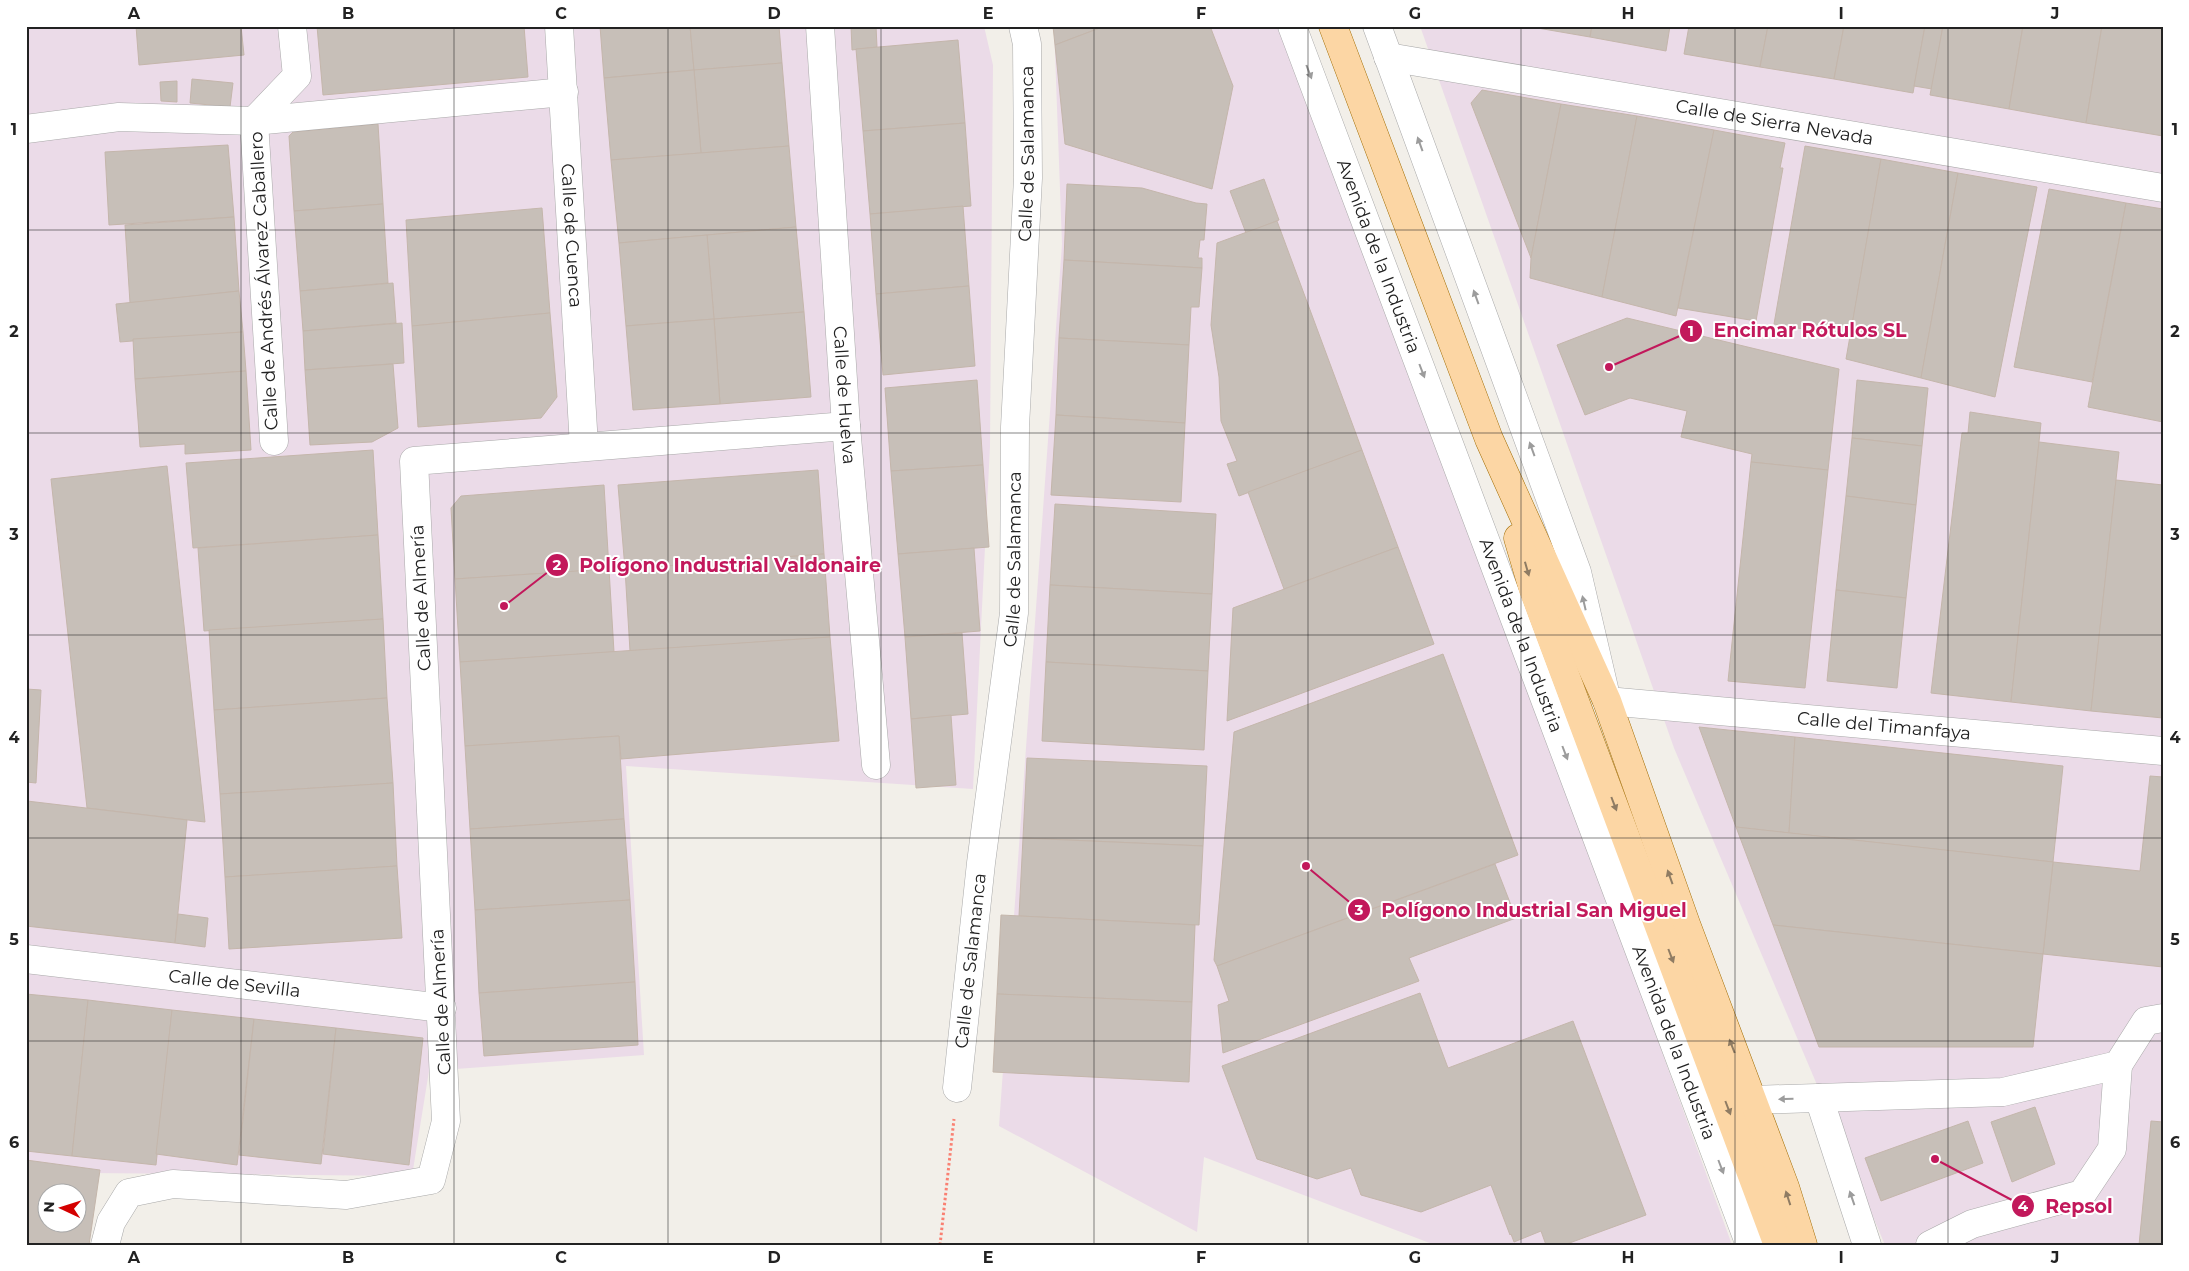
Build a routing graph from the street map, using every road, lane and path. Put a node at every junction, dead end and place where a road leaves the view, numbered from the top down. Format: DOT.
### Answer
graph roads {
  1 [pos="292,26"];
  2 [pos="559,26"];
  3 [pos="820,26"];
  4 [pos="1023,26"];
  5 [pos="1292,26"];
  6 [pos="1333,26"];
  7 [pos="1377,26"];
  8 [pos="1388,57"];
  9 [pos="564,92"];
  10 [pos="254,120"];
  11 [pos="26,129"];
  12 [pos="2163,188"];
  13 [pos="846,426"];
  14 [pos="1489,439"];
  15 [pos="274,441"];
  16 [pos="584,446"];
  17 [pos="1607,701"];
  18 [pos="2163,751"];
  19 [pos="876,765"];
  20 [pos="26,959"];
  21 [pos="442,1008"];
  22 [pos="2163,1018"];
  23 [pos="2118,1065"];
  24 [pos="958,1088"];
  25 [pos="1819,1098"];
  26 [pos="1752,1100"];
  27 [pos="105,1245"];
  28 [pos="940,1245"];
  29 [pos="1750,1245"];
  30 [pos="1778,1245"];
  31 [pos="1803,1245"];
  32 [pos="1867,1245"];
  33 [pos="1930,1245"];
  1 -- 10 [label="street, Calle de Andrés Álvarez Caballero"];
  2 -- 9 [label="street, Calle de Cuenca"];
  3 -- 13 [label="street, Calle de Huelva"];
  4 -- 24 [label="street, Calle de Salamanca"];
  5 -- 29 [label="street, Avenida de la Industria, one-way"];
  6 -- 14 [label="main road, Avenida de la Industria"];
  7 -- 8 [label="street, Avenida de la Industria"];
  8 -- 12 [label="street, Calle de Sierra Nevada"];
  17 -- 8 [label="street, Avenida de la Industria, one-way"];
  9 -- 10 [label="street, Calle de Andrés Álvarez Caballero"];
  9 -- 16 [label="street, Calle de Cuenca"];
  10 -- 11 [label="street, Calle de Andrés Álvarez Caballero"];
  10 -- 15 [label="street, Calle de Andrés Álvarez Caballero"];
  13 -- 16 [label="street"];
  13 -- 19 [label="street, Calle de Huelva"];
  14 -- 17 [label="main road, Avenida de la Industria"];
  14 -- 30 [label="main road, Avenida de la Industria, one-way"];
  16 -- 21 [label="street, Calle de Almería"];
  17 -- 18 [label="street, Calle del Timanfaya"];
  26 -- 17 [label="main road, Avenida de la Industria, one-way"];
  20 -- 21 [label="street, Calle de Sevilla"];
  21 -- 27 [label="street, Calle de Almería"];
  22 -- 23 [label="street"];
  23 -- 25 [label="street"];
  23 -- 33 [label="street"];
  24 -- 28 [label="path"];
  25 -- 26 [label="street, one-way"];
  32 -- 25 [label="street, one-way"];
  31 -- 26 [label="main road, Avenida de la Industria, one-way"];
}
